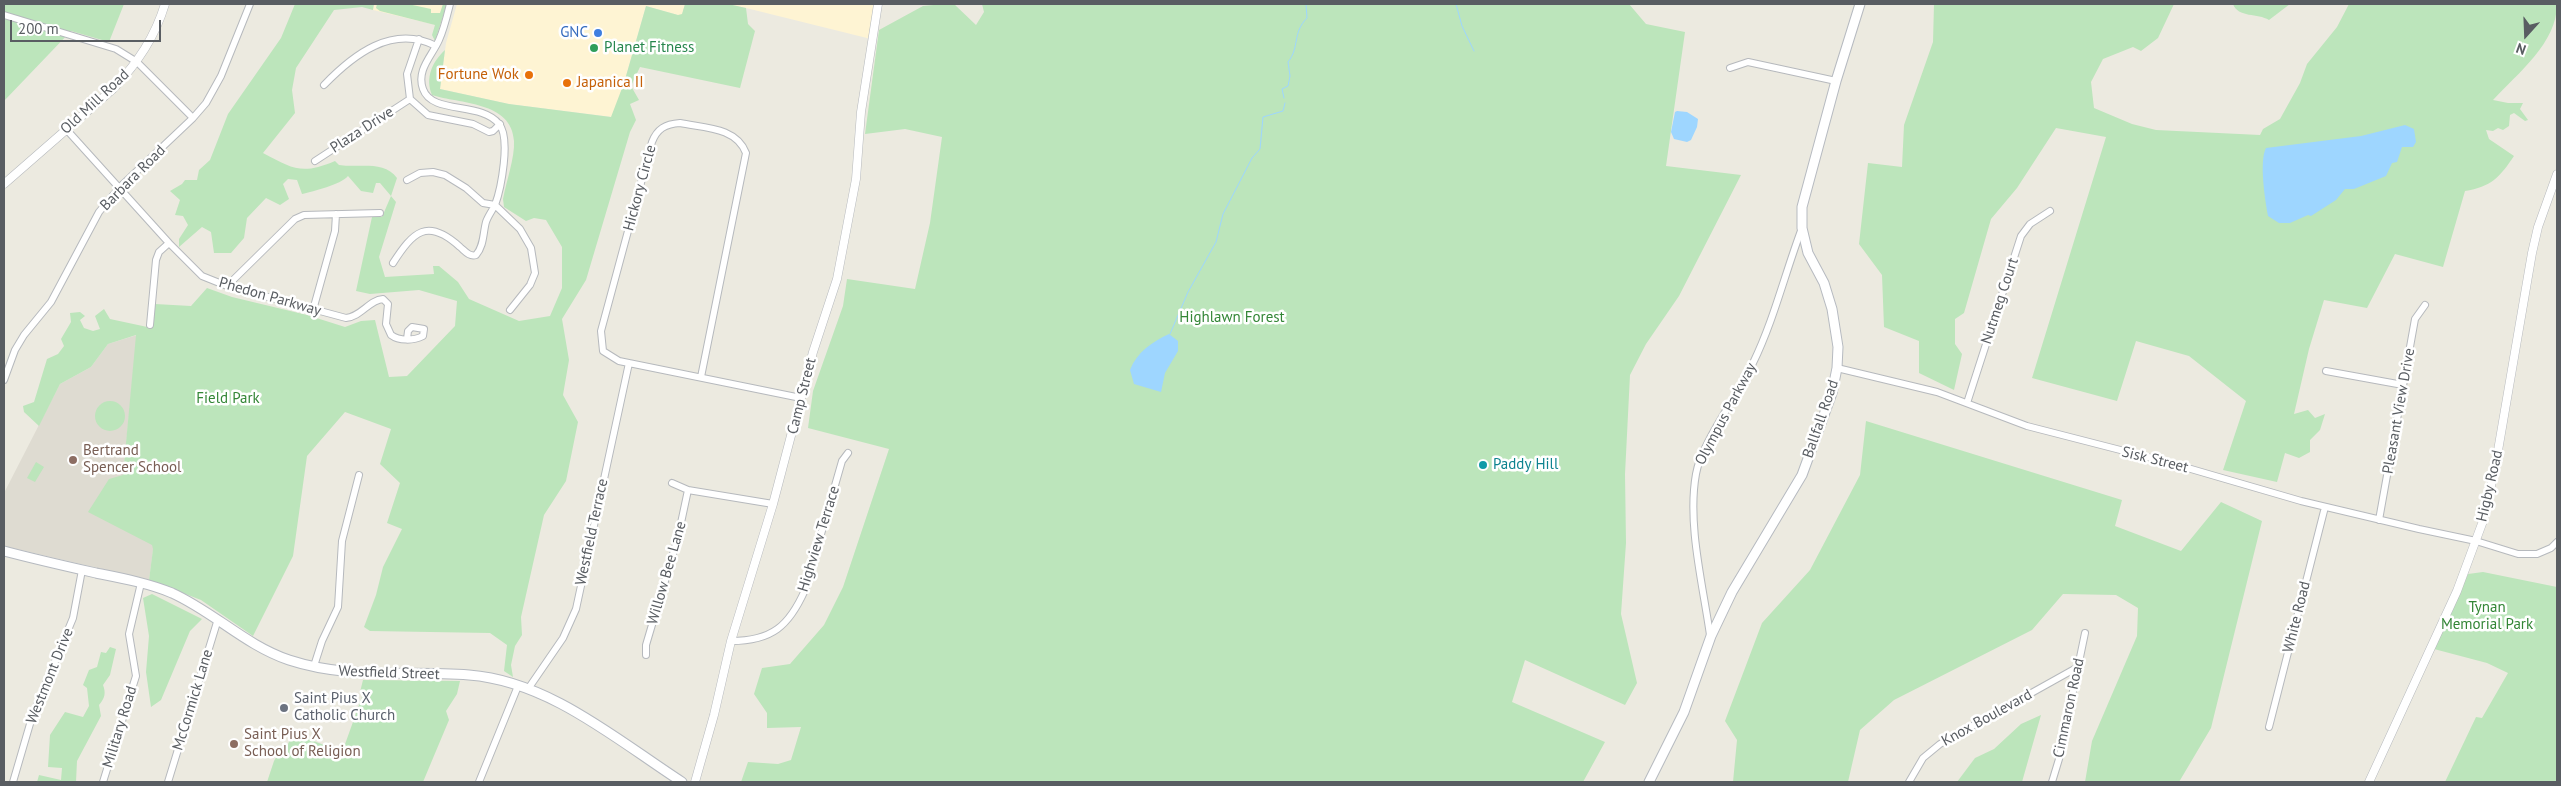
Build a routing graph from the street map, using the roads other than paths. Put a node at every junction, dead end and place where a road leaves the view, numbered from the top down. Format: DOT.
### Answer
graph roads {
  1 [pos="166,4"];
  2 [pos="250,4"];
  3 [pos="450,4"];
  4 [pos="878,4"];
  5 [pos="1860,4"];
  6 [pos="4,15"];
  7 [pos="418,39"];
  8 [pos="436,46"];
  9 [pos="137,62"];
  10 [pos="1730,68"];
  11 [pos="1836,80"];
  12 [pos="324,86"];
  13 [pos="410,99"];
  14 [pos="193,118"];
  15 [pos="500,124"];
  16 [pos="66,129"];
  17 [pos="316,162"];
  18 [pos="2557,174"];
  19 [pos="407,180"];
  20 [pos="4,184"];
  21 [pos="119,188"];
  22 [pos="495,205"];
  23 [pos="2050,211"];
  24 [pos="336,214"];
  25 [pos="380,214"];
  26 [pos="1802,228"];
  27 [pos="168,243"];
  28 [pos="393,263"];
  29 [pos="227,286"];
  30 [pos="2425,305"];
  31 [pos="313,310"];
  32 [pos="510,310"];
  33 [pos="150,325"];
  34 [pos="407,339"];
  35 [pos="629,363"];
  36 [pos="1837,368"];
  37 [pos="2326,370"];
  38 [pos="701,377"];
  39 [pos="4,380"];
  40 [pos="2404,385"];
  41 [pos="801,398"];
  42 [pos="1967,403"];
  43 [pos="848,452"];
  44 [pos="359,475"];
  45 [pos="672,482"];
  46 [pos="688,490"];
  47 [pos="774,504"];
  48 [pos="2325,507"];
  49 [pos="2379,520"];
  50 [pos="2476,540"];
  51 [pos="2557,542"];
  52 [pos="4,551"];
  53 [pos="82,570"];
  54 [pos="141,582"];
  55 [pos="218,619"];
  56 [pos="2085,633"];
  57 [pos="1711,636"];
  58 [pos="731,641"];
  59 [pos="646,655"];
  60 [pos="314,666"];
  61 [pos="2078,667"];
  62 [pos="518,686"];
  63 [pos="528,689"];
  64 [pos="2269,727"];
  65 [pos="13,782"];
  66 [pos="103,782"];
  67 [pos="168,782"];
  68 [pos="479,782"];
  69 [pos="682,782"];
  70 [pos="695,782"];
  71 [pos="1649,782"];
  72 [pos="1909,782"];
  73 [pos="2052,782"];
  74 [pos="2369,782"];
  1 -- 9 [label="street, Old Mill Road"];
  2 -- 14 [label="street, Barbara Road"];
  3 -- 8 [label="street"];
  4 -- 41 [label="street, Camp Street"];
  5 -- 11 [label="main road, Ballfall Road"];
  6 -- 9 [label="street"];
  7 -- 8 [label="street"];
  7 -- 12 [label="street"];
  7 -- 13 [label="street, Plaza Drive"];
  8 -- 15 [label="street"];
  9 -- 14 [label="street"];
  9 -- 16 [label="street, Old Mill Road"];
  10 -- 11 [label="street"];
  11 -- 26 [label="main road, Ballfall Road"];
  13 -- 15 [label="street, Plaza Drive"];
  13 -- 17 [label="street, Plaza Drive"];
  14 -- 21 [label="street, Barbara Road"];
  15 -- 22 [label="street"];
  16 -- 20 [label="street, Old Mill Road"];
  16 -- 21 [label="street, Phedon Parkway"];
  18 -- 50 [label="street, Higby Road"];
  19 -- 22 [label="street"];
  21 -- 27 [label="street, Phedon Parkway"];
  21 -- 39 [label="street, Barbara Road"];
  22 -- 28 [label="street"];
  22 -- 32 [label="street"];
  23 -- 42 [label="street, Nutmeg Court"];
  24 -- 25 [label="street"];
  24 -- 29 [label="street"];
  24 -- 31 [label="street"];
  26 -- 36 [label="main road, Ballfall Road"];
  26 -- 57 [label="street, Olympus Parkway"];
  27 -- 29 [label="street, Phedon Parkway"];
  27 -- 33 [label="street"];
  29 -- 31 [label="street, Phedon Parkway"];
  30 -- 40 [label="street, Pleasant View Drive"];
  31 -- 34 [label="street, Phedon Parkway"];
  35 -- 38 [label="street, Hickory Circle"];
  35 -- 38 [label="street, Hickory Circle"];
  35 -- 63 [label="street, Westfield Terrace"];
  36 -- 42 [label="street, Sisk Street"];
  36 -- 57 [label="main road, Ballfall Road"];
  37 -- 40 [label="street"];
  38 -- 41 [label="street, Hickory Circle"];
  40 -- 49 [label="street, Pleasant View Drive"];
  41 -- 47 [label="street, Camp Street"];
  42 -- 48 [label="street, Sisk Street"];
  43 -- 58 [label="street, Highview Terrace"];
  44 -- 60 [label="street"];
  45 -- 46 [label="street"];
  46 -- 47 [label="street"];
  46 -- 59 [label="street, Willow Bee Lane"];
  47 -- 58 [label="street, Camp Street"];
  48 -- 49 [label="street, Sisk Street"];
  48 -- 64 [label="street, White Road"];
  49 -- 50 [label="street, Sisk Street"];
  50 -- 51 [label="street, Sisk Street"];
  50 -- 74 [label="street, Higby Road"];
  52 -- 53 [label="main road, Westfield Street"];
  53 -- 54 [label="main road, Westfield Street"];
  53 -- 65 [label="street, Westmont Drive"];
  54 -- 55 [label="main road, Westfield Street"];
  54 -- 66 [label="street, Military Road"];
  55 -- 60 [label="main road, Westfield Street"];
  55 -- 67 [label="street, McCormick Lane"];
  56 -- 61 [label="street, Cimmaron Road"];
  57 -- 71 [label="main road, Ballfall Road"];
  58 -- 70 [label="street, Camp Street"];
  60 -- 62 [label="main road, Westfield Street"];
  61 -- 72 [label="street, Knox Boulevard"];
  61 -- 73 [label="street, Cimmaron Road"];
  62 -- 63 [label="main road, Westfield Street"];
  62 -- 68 [label="street"];
  63 -- 69 [label="main road, Westfield Street"];
}
